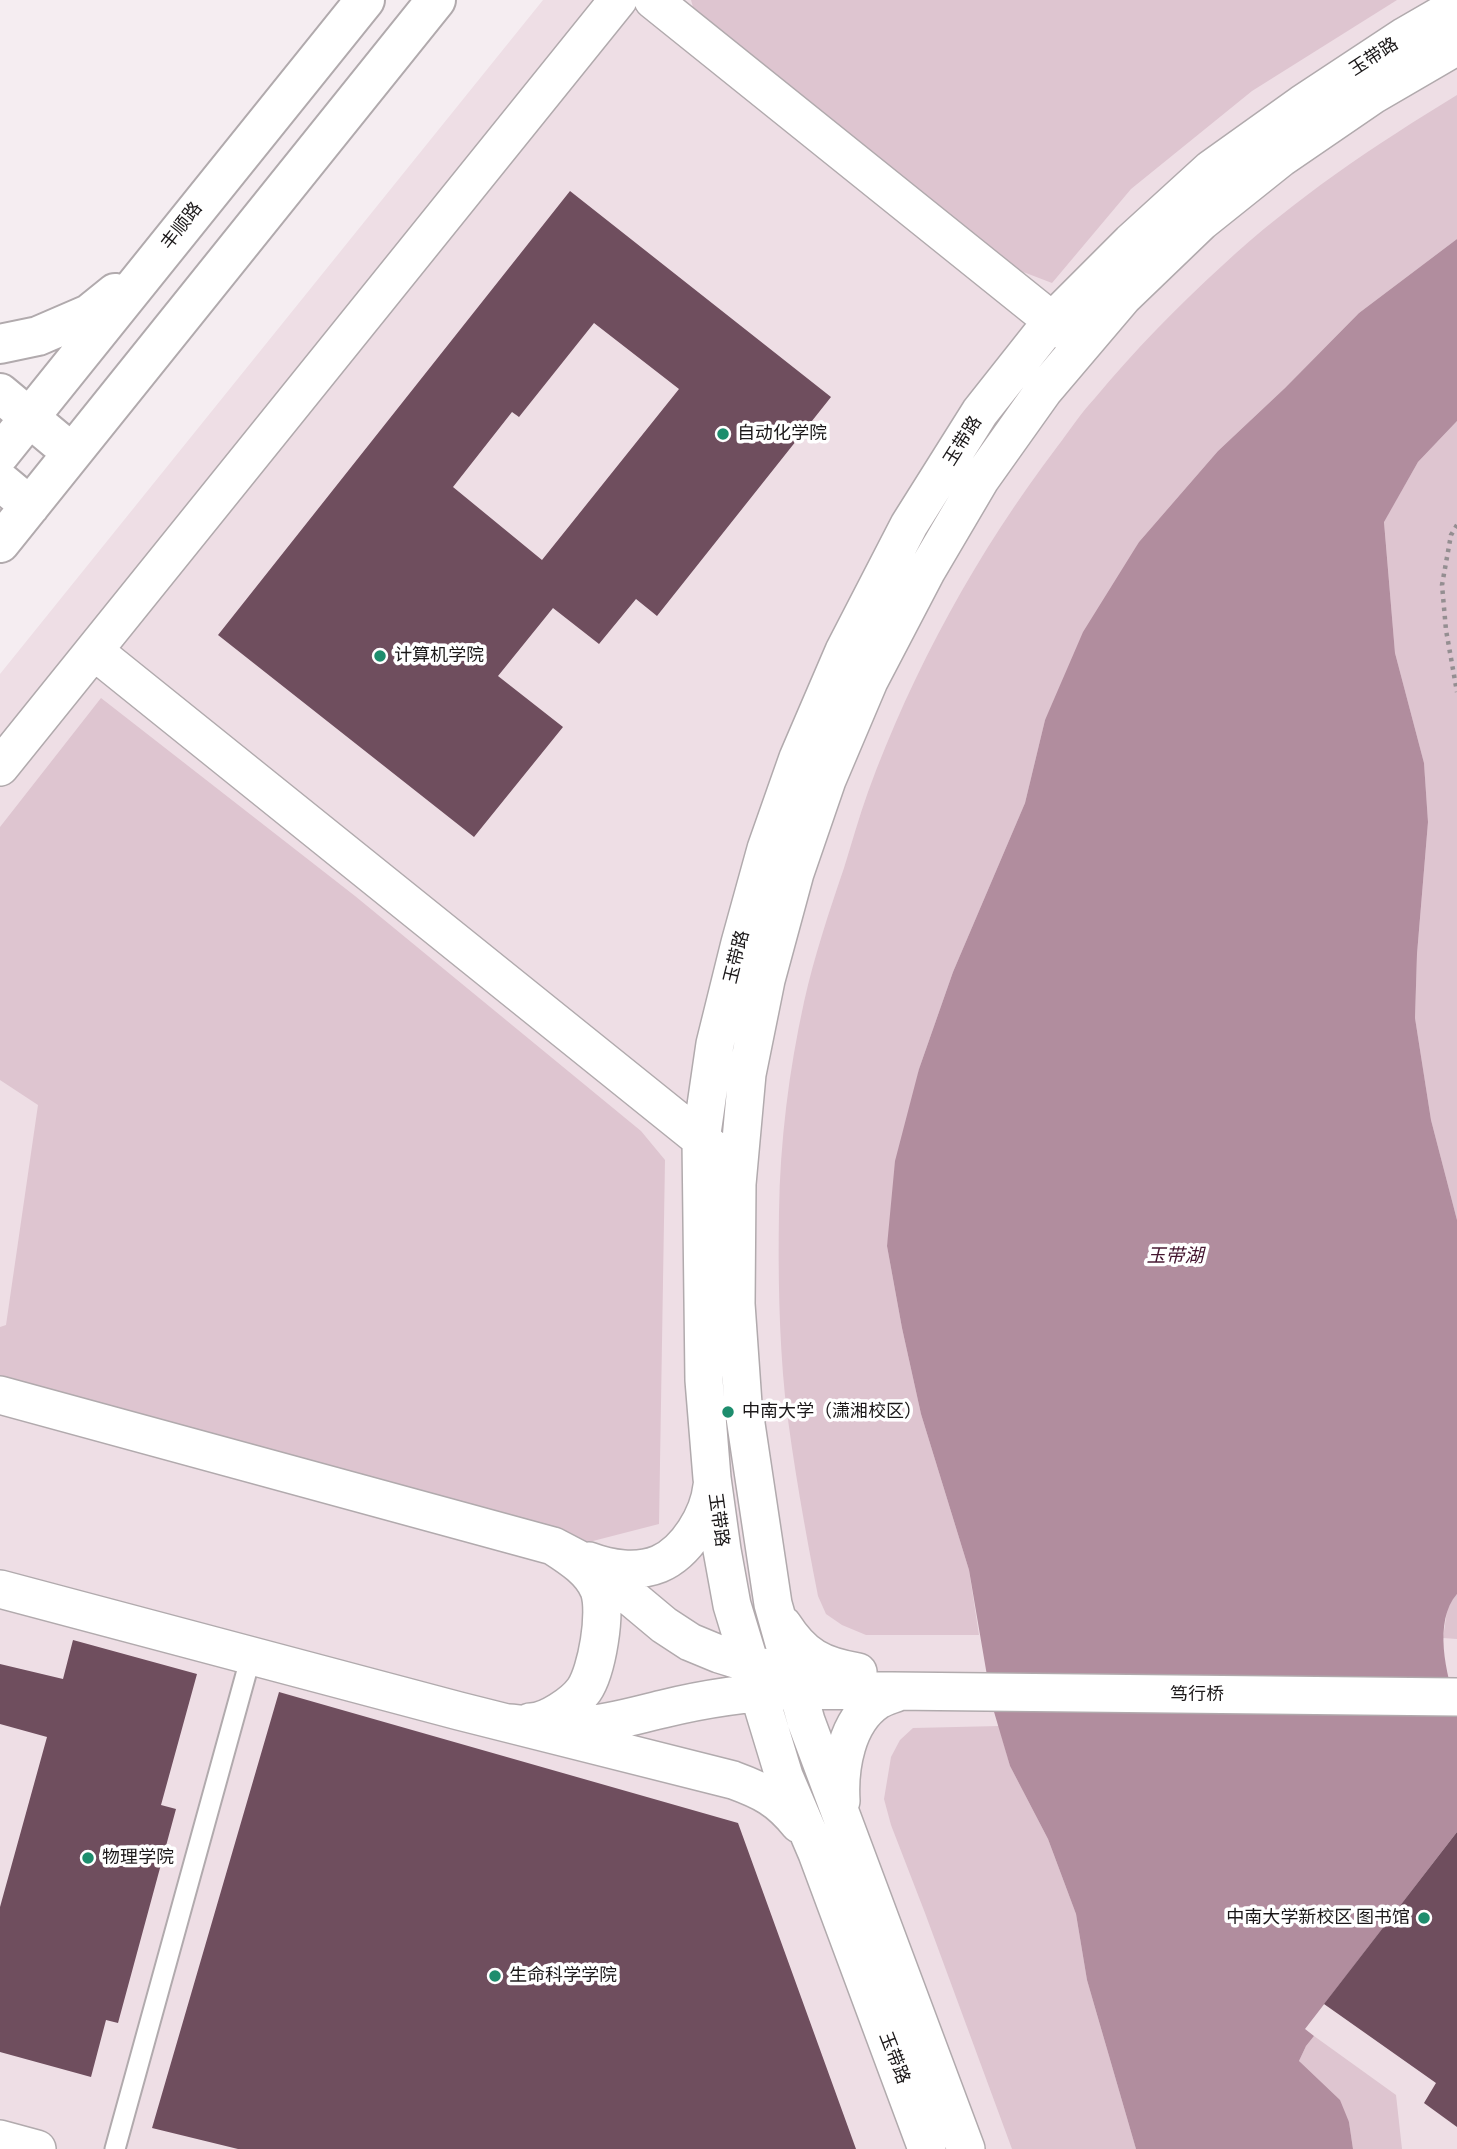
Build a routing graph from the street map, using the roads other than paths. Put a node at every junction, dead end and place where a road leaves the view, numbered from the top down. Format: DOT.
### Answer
graph roads {
  1 [pos="365,0"];
  2 [pos="436,0"];
  3 [pos="618,0"];
  4 [pos="653,0"];
  5 [pos="1457,6"];
  6 [pos="1457,46"];
  7 [pos="175,236"];
  8 [pos="1052,321"];
  9 [pos="0,344"];
  10 [pos="1082,345"];
  11 [pos="0,393"];
  12 [pos="30,417"];
  13 [pos="72,453"];
  14 [pos="0,454"];
  15 [pos="0,481"];
  16 [pos="30,506"];
  17 [pos="0,543"];
  18 [pos="94,652"];
  19 [pos="0,767"];
  20 [pos="701,1140"];
  21 [pos="738,1169"];
  22 [pos="0,1395"];
  23 [pos="712,1478"];
  24 [pos="553,1546"];
  25 [pos="0,1589"];
  26 [pos="773,1604"];
  27 [pos="251,1656"];
  28 [pos="858,1672"];
  29 [pos="1457,1677"];
  30 [pos="755,1679"];
  31 [pos="795,1681"];
  32 [pos="937,1683"];
  33 [pos="898,1692"];
  34 [pos="1457,1697"];
  35 [pos="508,1723"];
  36 [pos="849,1836"];
  37 [pos="817,1853"];
  38 [pos="0,2139"];
  39 [pos="37,2149"];
  40 [pos="115,2149"];
  41 [pos="927,2149"];
  42 [pos="966,2149"];
  1 -- 7 [label="main road, 丰顺路"];
  2 -- 13 [label="main road"];
  3 -- 18 [label="street"];
  4 -- 8 [label="street"];
  5 -- 8 [label="street, 玉带路"];
  6 -- 10 [label="street"];
  7 -- 9 [label="main road"];
  7 -- 12 [label="main road, 丰顺路"];
  8 -- 10 [label="street"];
  8 -- 20 [label="street, 玉带路"];
  10 -- 21 [label="street"];
  11 -- 12 [label="main road"];
  12 -- 13 [label="main road"];
  12 -- 14 [label="main road, 丰顺路"];
  13 -- 16 [label="main road"];
  15 -- 16 [label="main road"];
  16 -- 17 [label="main road"];
  18 -- 19 [label="street"];
  18 -- 20 [label="street"];
  20 -- 21 [label="street"];
  20 -- 23 [label="street, 玉带路"];
  21 -- 26 [label="street"];
  22 -- 24 [label="street"];
  23 -- 24 [label="street"];
  23 -- 30 [label="street, 玉带路"];
  24 -- 30 [label="street"];
  24 -- 35 [label="street"];
  25 -- 27 [label="street"];
  26 -- 28 [label="street"];
  26 -- 31 [label="street"];
  27 -- 35 [label="street"];
  27 -- 40 [label="lane"];
  28 -- 31 [label="street"];
  28 -- 32 [label="street"];
  29 -- 32 [label="street"];
  30 -- 31 [label="street"];
  30 -- 35 [label="street"];
  30 -- 37 [label="street, 玉带路"];
  31 -- 33 [label="street"];
  31 -- 36 [label="street"];
  32 -- 33 [label="street"];
  32 -- 34 [label="street, 笃行桥"];
  33 -- 36 [label="street"];
  35 -- 37 [label="street"];
  36 -- 42 [label="street"];
  37 -- 41 [label="street, 玉带路"];
  38 -- 39 [label="street"];
}
